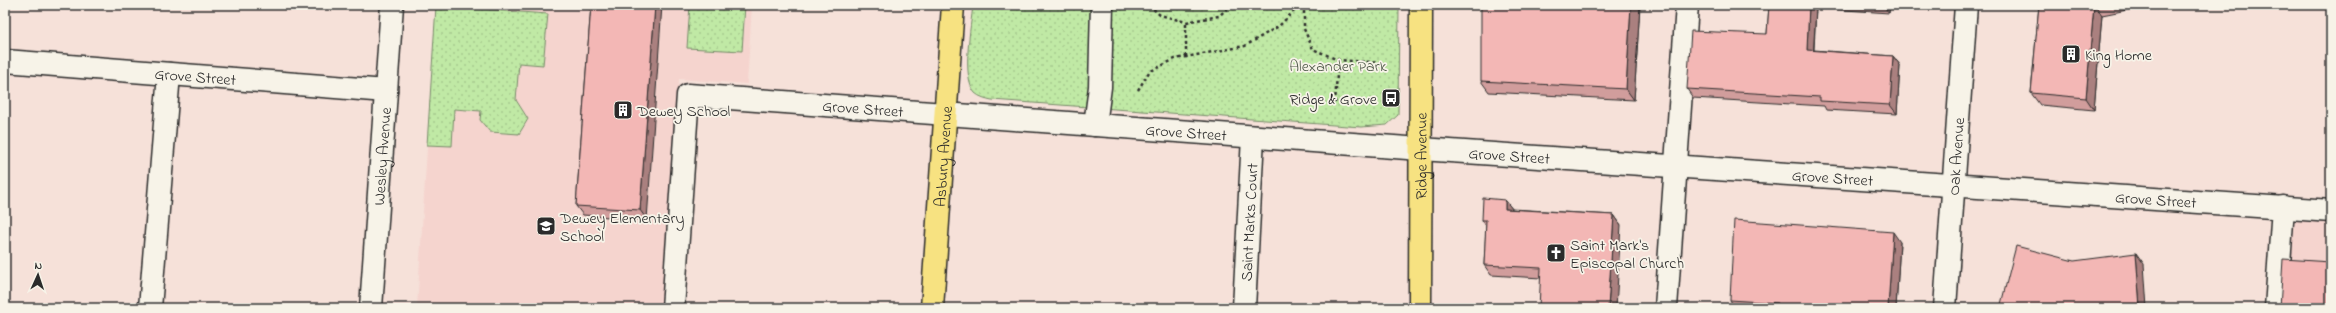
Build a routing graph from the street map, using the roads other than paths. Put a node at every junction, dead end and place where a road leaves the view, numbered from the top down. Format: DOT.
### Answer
graph roads {
  1 [pos="392,5"];
  2 [pos="953,5"];
  3 [pos="1102,5"];
  4 [pos="1421,5"];
  5 [pos="1688,5"];
  6 [pos="1966,5"];
  7 [pos="5,60"];
  8 [pos="169,74"];
  9 [pos="386,91"];
  10 [pos="944,114"];
  11 [pos="1095,125"];
  12 [pos="1253,137"];
  13 [pos="1421,149"];
  14 [pos="1677,166"];
  15 [pos="1954,185"];
  16 [pos="2283,207"];
  17 [pos="2331,211"];
  18 [pos="150,308"];
  19 [pos="371,308"];
  20 [pos="674,308"];
  21 [pos="932,308"];
  22 [pos="1244,308"];
  23 [pos="1420,308"];
  24 [pos="1666,308"];
  25 [pos="1945,308"];
  26 [pos="2276,308"];
  1 -- 9 [label="street, Wesley Avenue"];
  2 -- 10 [label="main road, Asbury Avenue"];
  3 -- 11 [label="street"];
  4 -- 13 [label="main road, Ridge Avenue"];
  5 -- 14 [label="street"];
  6 -- 15 [label="street, Oak Avenue"];
  7 -- 8 [label="street, Grove Street"];
  8 -- 9 [label="street, Grove Street"];
  8 -- 18 [label="street"];
  9 -- 19 [label="street, Wesley Avenue"];
  10 -- 11 [label="street, Grove Street"];
  10 -- 20 [label="street, Grove Street"];
  10 -- 21 [label="main road, Asbury Avenue"];
  11 -- 12 [label="street, Grove Street"];
  12 -- 13 [label="street, Grove Street"];
  12 -- 22 [label="street, Saint Marks Court"];
  13 -- 14 [label="street, Grove Street"];
  13 -- 23 [label="main road, Ridge Avenue"];
  14 -- 15 [label="street, Grove Street"];
  14 -- 24 [label="street"];
  15 -- 16 [label="street, Grove Street"];
  15 -- 25 [label="street, Oak Avenue"];
  16 -- 17 [label="street, Grove Street"];
  16 -- 26 [label="street"];
}
